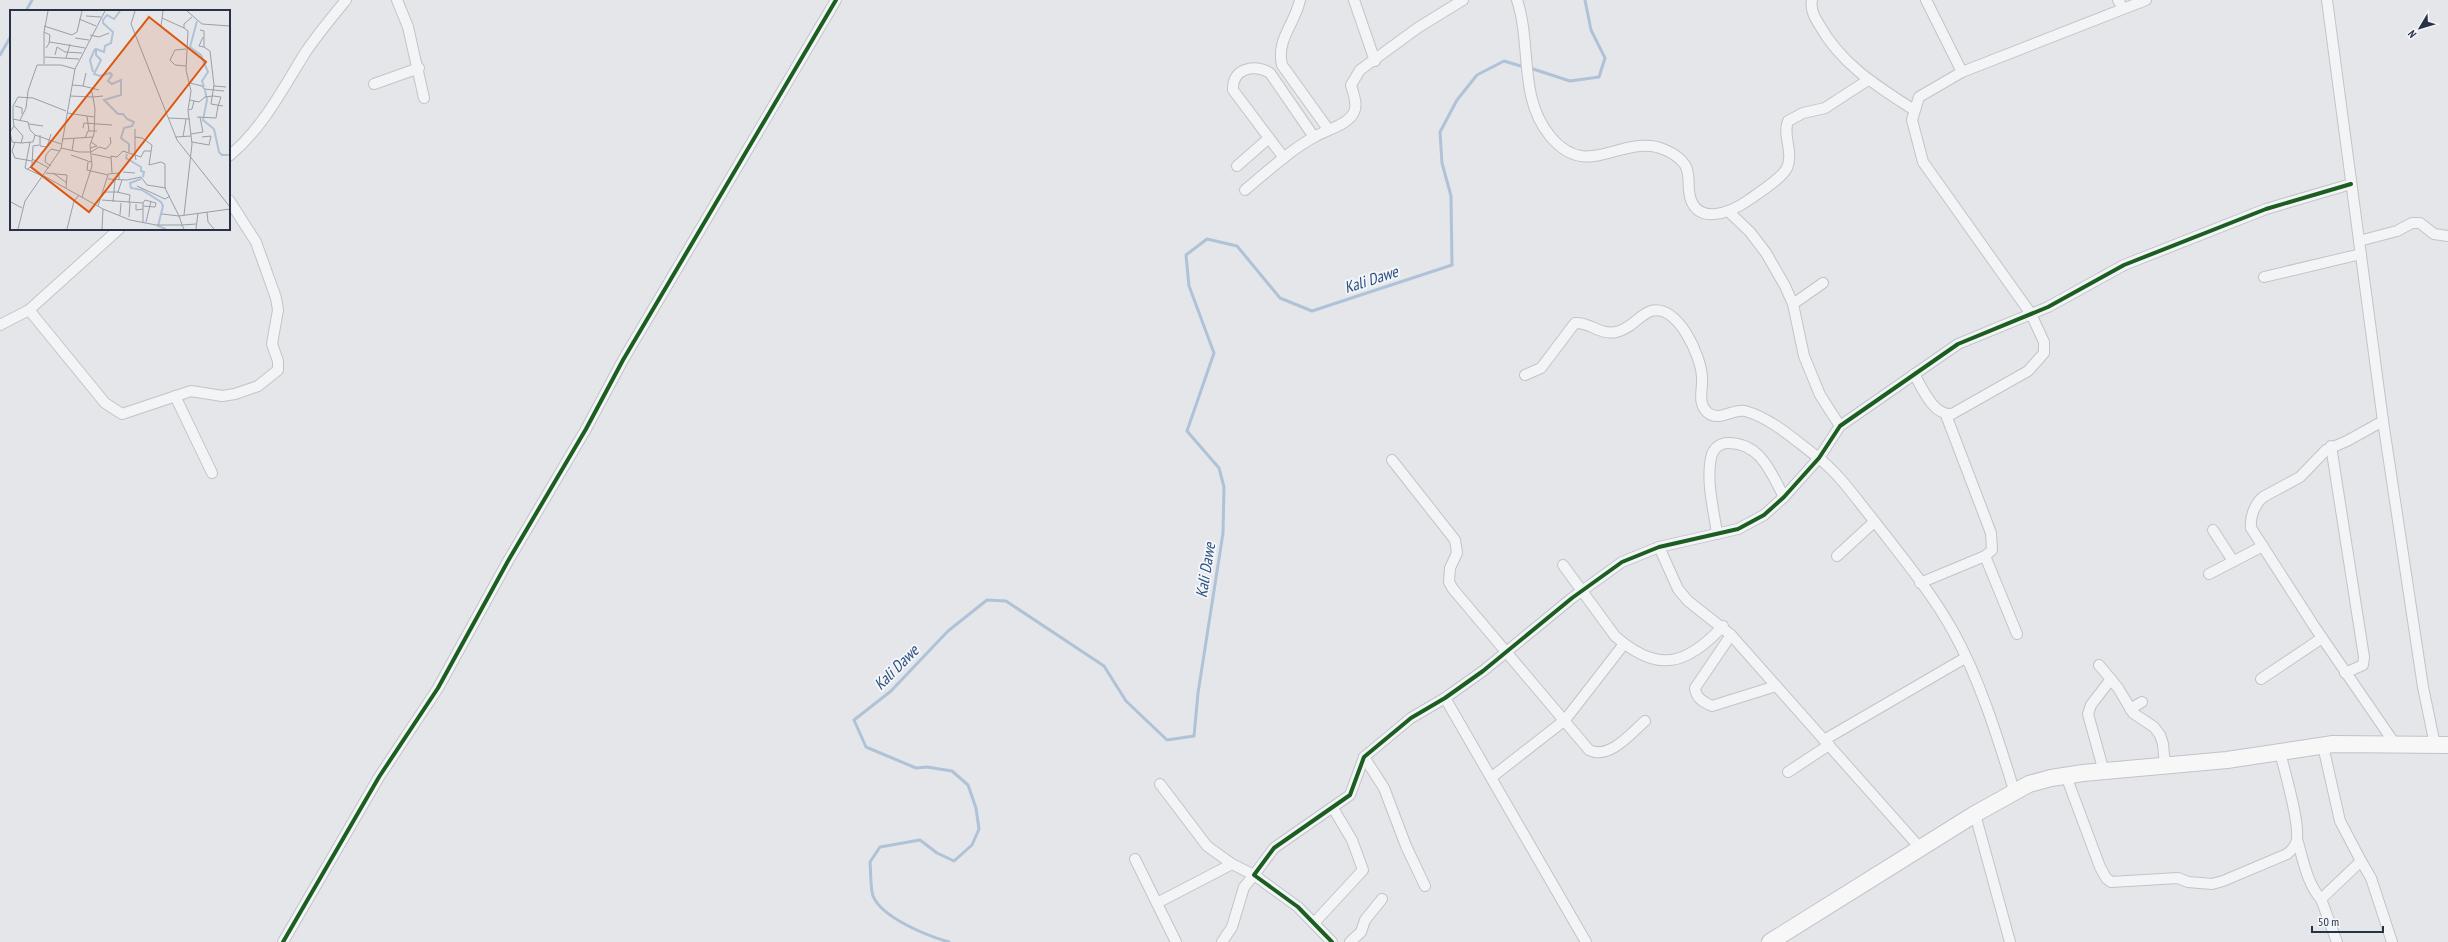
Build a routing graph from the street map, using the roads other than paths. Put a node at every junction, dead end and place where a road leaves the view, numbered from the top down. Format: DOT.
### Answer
graph roads {
  1 [pos="345,0"];
  2 [pos="397,0"];
  3 [pos="836,0"];
  4 [pos="1300,0"];
  5 [pos="1354,0"];
  6 [pos="1463,0"];
  7 [pos="1517,0"];
  8 [pos="1812,0"];
  9 [pos="1926,0"];
  10 [pos="2146,0"];
  11 [pos="2327,0"];
  12 [pos="2121,4"];
  13 [pos="1376,61"];
  14 [pos="419,68"];
  15 [pos="1962,72"];
  16 [pos="1868,80"];
  17 [pos="374,84"];
  18 [pos="424,98"];
  19 [pos="1914,110"];
  20 [pos="1328,130"];
  21 [pos="1314,137"];
  22 [pos="1269,138"];
  23 [pos="230,155"];
  24 [pos="1284,158"];
  25 [pos="1237,166"];
  26 [pos="2351,184"];
  27 [pos="1245,190"];
  28 [pos="230,202"];
  29 [pos="1728,211"];
  30 [pos="118,230"];
  31 [pos="2448,236"];
  32 [pos="2359,241"];
  33 [pos="2361,254"];
  34 [pos="2264,277"];
  35 [pos="1823,283"];
  36 [pos="1792,304"];
  37 [pos="29,310"];
  38 [pos="2031,314"];
  39 [pos="0,325"];
  40 [pos="1914,374"];
  41 [pos="1525,375"];
  42 [pos="175,396"];
  43 [pos="1946,415"];
  44 [pos="2383,420"];
  45 [pos="1840,426"];
  46 [pos="2331,446"];
  47 [pos="1819,458"];
  48 [pos="1392,460"];
  49 [pos="212,473"];
  50 [pos="1784,497"];
  51 [pos="1874,522"];
  52 [pos="2213,530"];
  53 [pos="1716,534"];
  54 [pos="2263,546"];
  55 [pos="1658,547"];
  56 [pos="1837,556"];
  57 [pos="1985,556"];
  58 [pos="2233,561"];
  59 [pos="1563,565"];
  60 [pos="2209,574"];
  61 [pos="1920,582"];
  62 [pos="1581,591"];
  63 [pos="1723,626"];
  64 [pos="1731,634"];
  65 [pos="2017,634"];
  66 [pos="2322,638"];
  67 [pos="1624,644"];
  68 [pos="1507,651"];
  69 [pos="1965,658"];
  70 [pos="2099,665"];
  71 [pos="2345,673"];
  72 [pos="2111,679"];
  73 [pos="2261,679"];
  74 [pos="1776,686"];
  75 [pos="1445,698"];
  76 [pos="2142,702"];
  77 [pos="2130,709"];
  78 [pos="1565,720"];
  79 [pos="1645,721"];
  80 [pos="1826,742"];
  81 [pos="2395,744"];
  82 [pos="2442,745"];
  83 [pos="2323,746"];
  84 [pos="2280,752"];
  85 [pos="1364,757"];
  86 [pos="2165,766"];
  87 [pos="1788,772"];
  88 [pos="2104,772"];
  89 [pos="2066,776"];
  90 [pos="1492,777"];
  91 [pos="1160,784"];
  92 [pos="2014,790"];
  93 [pos="1333,808"];
  94 [pos="1975,814"];
  95 [pos="2297,839"];
  96 [pos="1921,849"];
  97 [pos="1136,859"];
  98 [pos="2361,861"];
  99 [pos="1232,864"];
  100 [pos="1254,875"];
  101 [pos="1425,886"];
  102 [pos="1382,899"];
  103 [pos="2322,899"];
  104 [pos="1157,902"];
  105 [pos="1314,923"];
  106 [pos="283,942"];
  107 [pos="1176,942"];
  108 [pos="1222,942"];
  109 [pos="1332,942"];
  110 [pos="1350,942"];
  111 [pos="1586,942"];
  112 [pos="1770,942"];
  113 [pos="2010,942"];
  114 [pos="2337,942"];
  115 [pos="2392,942"];
  1 -- 23 [label="street"];
  2 -- 14 [label="street"];
  3 -- 106 [label="street"];
  4 -- 20 [label="street"];
  5 -- 13 [label="street"];
  6 -- 13 [label="street"];
  7 -- 29 [label="street"];
  8 -- 16 [label="street"];
  9 -- 15 [label="street"];
  10 -- 12 [label="street"];
  11 -- 26 [label="street"];
  12 -- 15 [label="street"];
  13 -- 20 [label="street"];
  14 -- 17 [label="street"];
  14 -- 18 [label="street"];
  15 -- 19 [label="street"];
  16 -- 19 [label="street"];
  16 -- 29 [label="street"];
  19 -- 38 [label="street"];
  20 -- 21 [label="street"];
  21 -- 22 [label="street"];
  21 -- 24 [label="street"];
  22 -- 24 [label="street"];
  22 -- 25 [label="street"];
  24 -- 27 [label="street"];
  26 -- 32 [label="street"];
  26 -- 38 [label="street"];
  28 -- 42 [label="street"];
  29 -- 36 [label="street"];
  30 -- 37 [label="street"];
  31 -- 32 [label="street"];
  32 -- 33 [label="street"];
  33 -- 34 [label="street"];
  33 -- 44 [label="street"];
  35 -- 36 [label="street"];
  36 -- 45 [label="street"];
  37 -- 39 [label="street"];
  37 -- 42 [label="street"];
  38 -- 40 [label="street"];
  38 -- 43 [label="street"];
  40 -- 43 [label="street"];
  40 -- 45 [label="street"];
  41 -- 47 [label="street"];
  42 -- 49 [label="street"];
  43 -- 57 [label="street"];
  44 -- 46 [label="street"];
  44 -- 82 [label="street"];
  45 -- 47 [label="street"];
  46 -- 54 [label="street"];
  46 -- 71 [label="street"];
  47 -- 50 [label="street"];
  47 -- 51 [label="street"];
  48 -- 68 [label="street"];
  50 -- 53 [label="street"];
  50 -- 53 [label="street"];
  51 -- 56 [label="street"];
  51 -- 61 [label="street"];
  52 -- 58 [label="street"];
  53 -- 55 [label="street"];
  54 -- 58 [label="street"];
  54 -- 66 [label="street"];
  55 -- 62 [label="street"];
  55 -- 63 [label="street"];
  57 -- 61 [label="street"];
  57 -- 65 [label="street"];
  58 -- 60 [label="street"];
  59 -- 62 [label="street"];
  61 -- 69 [label="street"];
  62 -- 67 [label="street"];
  62 -- 68 [label="street"];
  63 -- 64 [label="street"];
  63 -- 67 [label="street"];
  64 -- 74 [label="street"];
  64 -- 74 [label="street"];
  66 -- 71 [label="street"];
  66 -- 73 [label="street"];
  67 -- 78 [label="street"];
  68 -- 75 [label="street"];
  68 -- 78 [label="street"];
  69 -- 80 [label="street"];
  69 -- 92 [label="street"];
  70 -- 72 [label="street"];
  71 -- 81 [label="street"];
  72 -- 77 [label="street"];
  72 -- 88 [label="street"];
  74 -- 80 [label="street"];
  75 -- 85 [label="street"];
  75 -- 90 [label="street"];
  76 -- 77 [label="street"];
  77 -- 86 [label="street"];
  78 -- 79 [label="street"];
  78 -- 90 [label="street"];
  80 -- 87 [label="street"];
  80 -- 96 [label="street"];
  81 -- 82 [label="main road"];
  81 -- 83 [label="main road"];
  83 -- 84 [label="main road"];
  83 -- 98 [label="street"];
  84 -- 86 [label="main road"];
  84 -- 95 [label="street"];
  85 -- 93 [label="street"];
  85 -- 101 [label="street"];
  86 -- 88 [label="main road"];
  88 -- 89 [label="main road"];
  89 -- 92 [label="main road"];
  89 -- 95 [label="street"];
  90 -- 111 [label="street"];
  91 -- 99 [label="street"];
  92 -- 94 [label="main road"];
  93 -- 100 [label="street"];
  93 -- 105 [label="street"];
  94 -- 96 [label="main road"];
  94 -- 113 [label="street"];
  95 -- 103 [label="street"];
  96 -- 112 [label="main road"];
  97 -- 104 [label="street"];
  98 -- 103 [label="street"];
  98 -- 115 [label="street"];
  99 -- 100 [label="street"];
  99 -- 104 [label="street"];
  100 -- 105 [label="street"];
  100 -- 108 [label="street"];
  102 -- 110 [label="street"];
  103 -- 114 [label="street"];
  104 -- 107 [label="street"];
  105 -- 109 [label="street"];
}
